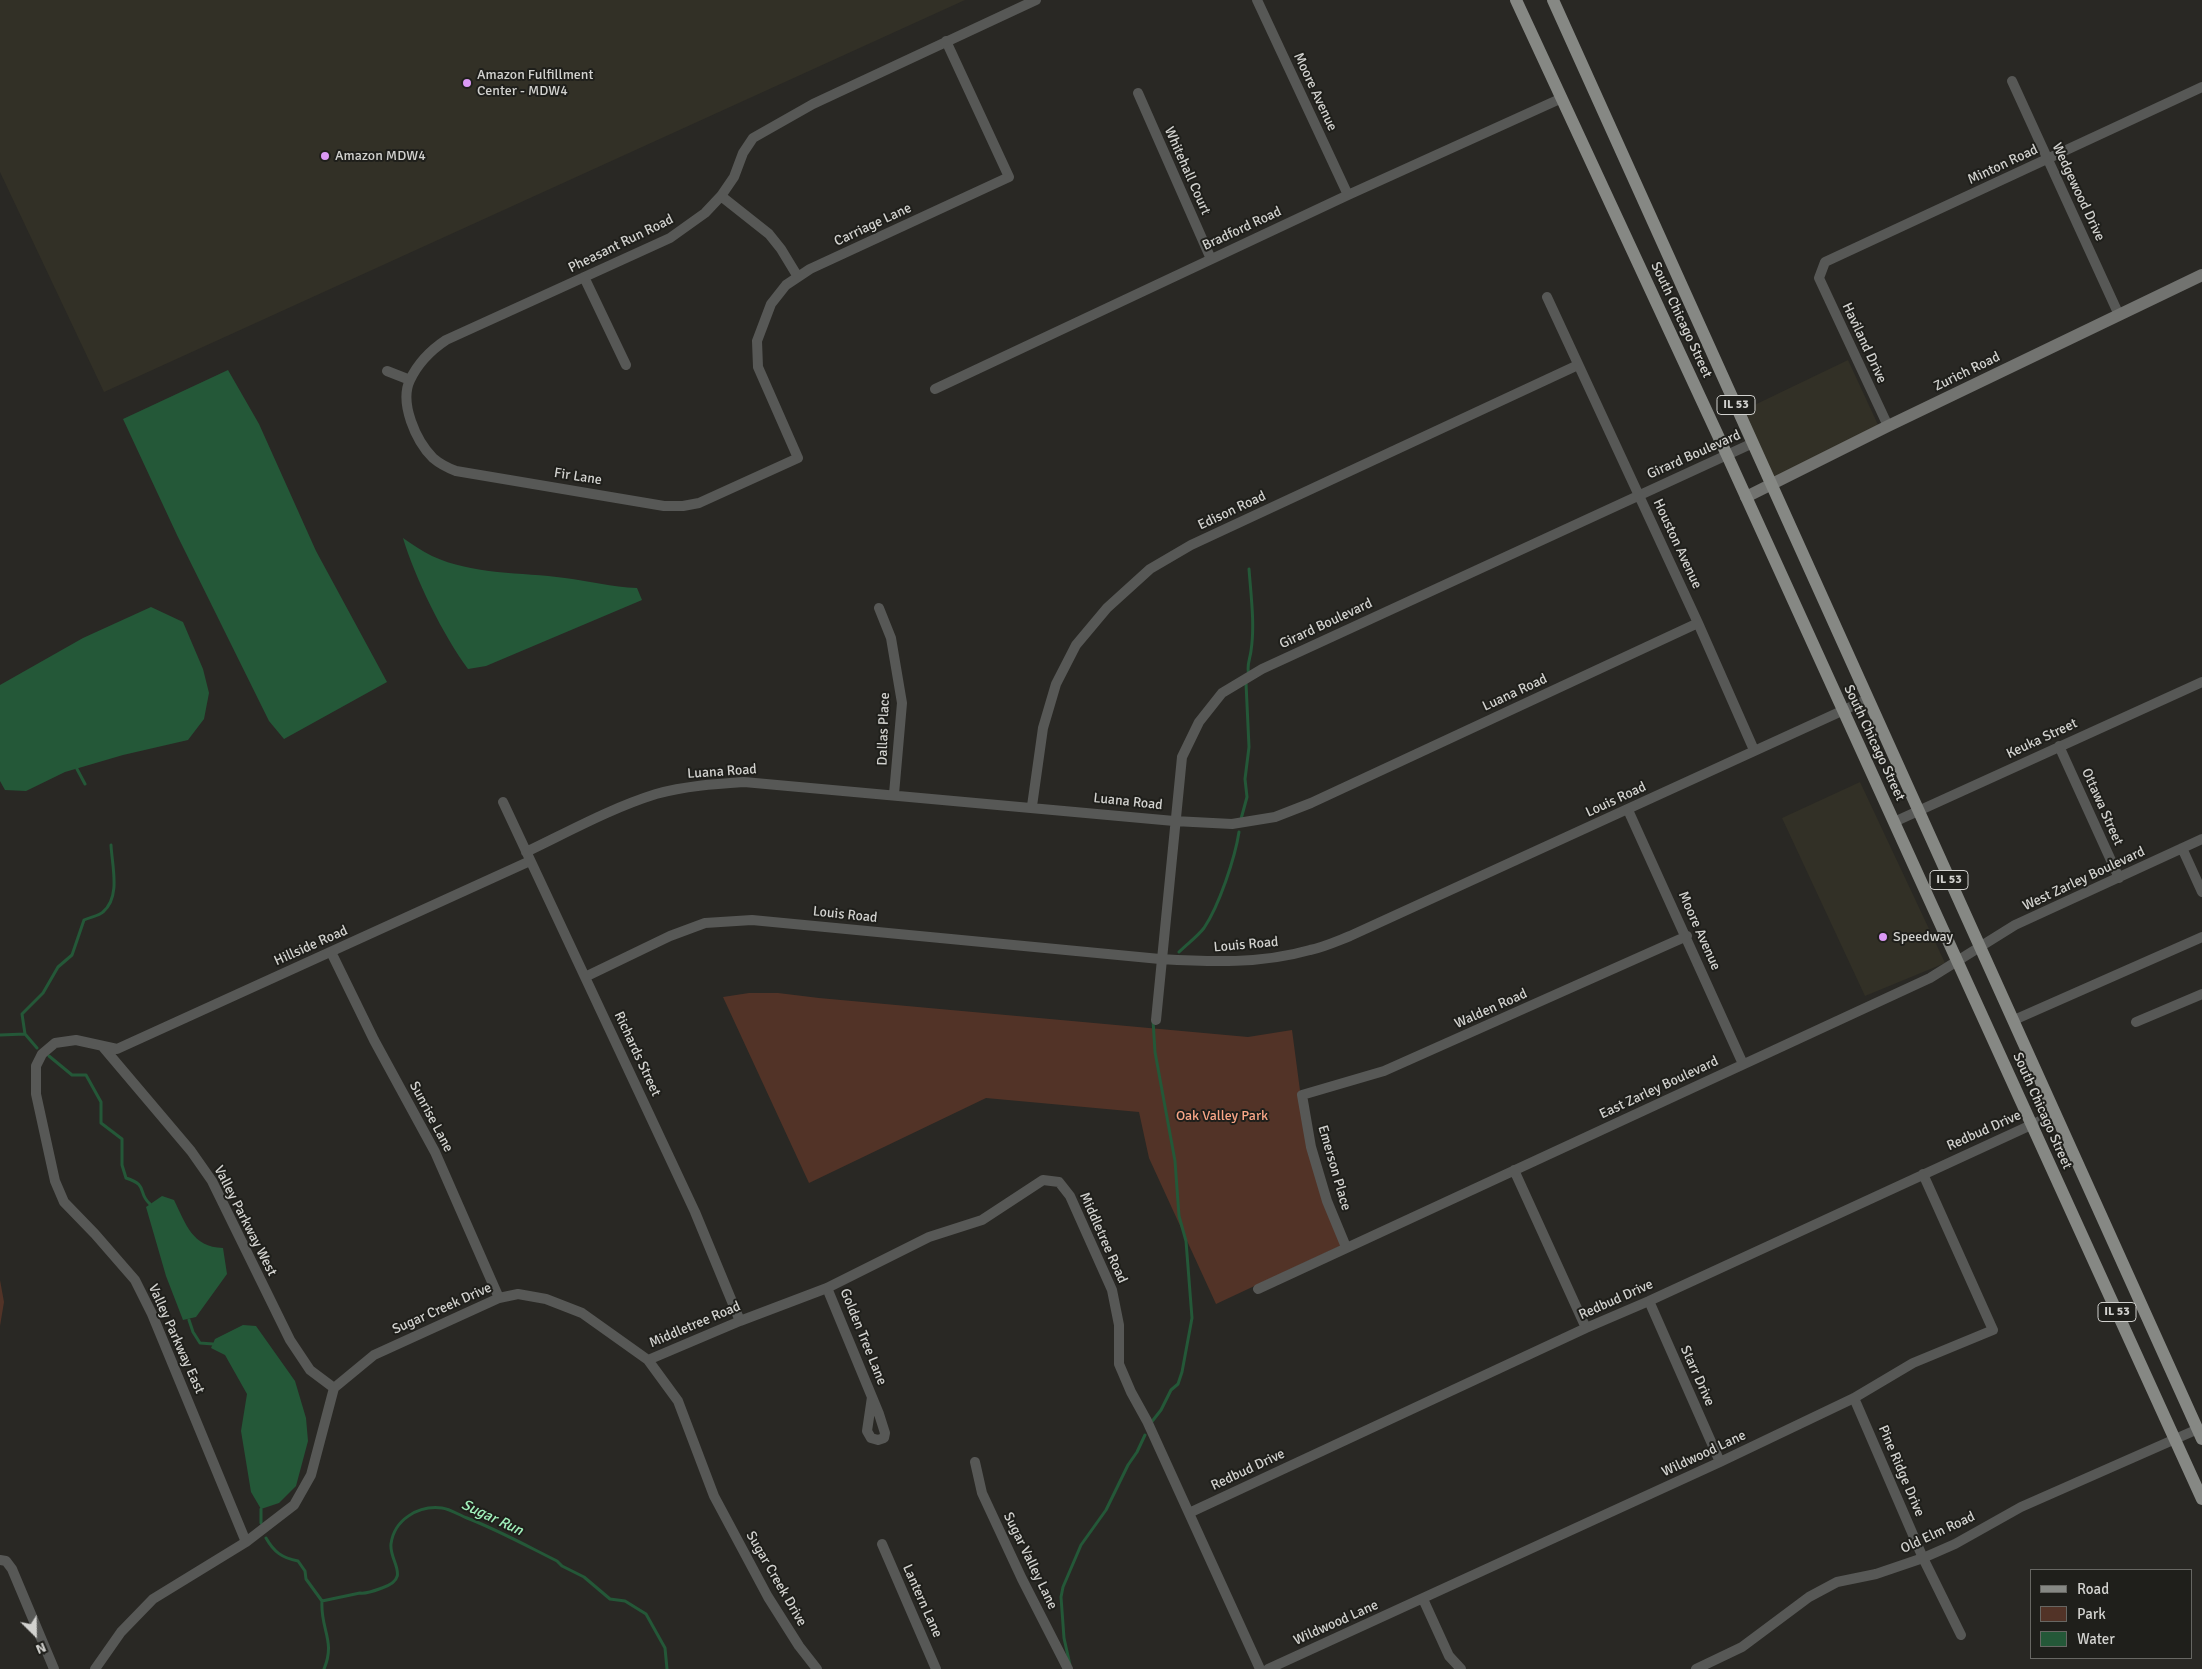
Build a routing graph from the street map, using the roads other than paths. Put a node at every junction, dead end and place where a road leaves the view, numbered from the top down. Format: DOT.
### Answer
graph roads {
  1 [pos="1036,0"];
  2 [pos="1257,0"];
  3 [pos="1516,0"];
  4 [pos="1552,0"];
  5 [pos="946,41"];
  6 [pos="2012,81"];
  7 [pos="2202,87"];
  8 [pos="1138,93"];
  9 [pos="1562,98"];
  10 [pos="2048,159"];
  11 [pos="1348,195"];
  12 [pos="721,196"];
  13 [pos="1211,259"];
  14 [pos="1820,271"];
  15 [pos="2202,275"];
  16 [pos="584,277"];
  17 [pos="798,277"];
  18 [pos="1547,297"];
  19 [pos="2119,315"];
  20 [pos="626,365"];
  21 [pos="1578,366"];
  22 [pos="386,371"];
  23 [pos="410,380"];
  24 [pos="935,389"];
  25 [pos="1888,426"];
  26 [pos="1753,444"];
  27 [pos="1727,455"];
  28 [pos="798,458"];
  29 [pos="1771,485"];
  30 [pos="1639,495"];
  31 [pos="1746,497"];
  32 [pos="879,608"];
  33 [pos="1698,623"];
  34 [pos="2202,682"];
  35 [pos="1868,699"];
  36 [pos="1842,709"];
  37 [pos="2059,746"];
  38 [pos="1754,750"];
  39 [pos="894,794"];
  40 [pos="503,802"];
  41 [pos="1032,806"];
  42 [pos="1628,810"];
  43 [pos="1918,812"];
  44 [pos="1174,821"];
  45 [pos="1894,822"];
  46 [pos="2202,839"];
  47 [pos="2182,848"];
  48 [pos="528,857"];
  49 [pos="2119,878"];
  50 [pos="2202,892"];
  51 [pos="1687,936"];
  52 [pos="2202,937"];
  53 [pos="1981,948"];
  54 [pos="331,952"];
  55 [pos="1160,959"];
  56 [pos="1958,961"];
  57 [pos="585,977"];
  58 [pos="2202,994"];
  59 [pos="1156,1020"];
  60 [pos="2014,1020"];
  61 [pos="2136,1022"];
  62 [pos="103,1047"];
  63 [pos="1743,1064"];
  64 [pos="1302,1094"];
  65 [pos="2055,1114"];
  66 [pos="2031,1125"];
  67 [pos="1514,1170"];
  68 [pos="1923,1174"];
  69 [pos="1346,1247"];
  70 [pos="827,1288"];
  71 [pos="1258,1289"];
  72 [pos="499,1298"];
  73 [pos="1649,1301"];
  74 [pos="740,1321"];
  75 [pos="1586,1328"];
  76 [pos="648,1360"];
  77 [pos="334,1388"];
  78 [pos="872,1397"];
  79 [pos="1854,1398"];
  80 [pos="2200,1434"];
  81 [pos="2174,1438"];
  82 [pos="975,1462"];
  83 [pos="1720,1462"];
  84 [pos="2202,1499"];
  85 [pos="1189,1513"];
  86 [pos="246,1542"];
  87 [pos="882,1544"];
  88 [pos="1923,1558"];
  89 [pos="0,1560"];
  90 [pos="1424,1599"];
  91 [pos="1961,1635"];
  92 [pos="54,1669"];
  93 [pos="95,1669"];
  94 [pos="817,1669"];
  95 [pos="936,1669"];
  96 [pos="1068,1669"];
  97 [pos="1260,1669"];
  98 [pos="1268,1669"];
  99 [pos="1461,1669"];
  100 [pos="1696,1669"];
  1 -- 5 [label="street, Pheasant Run Road"];
  2 -- 11 [label="street, Moore Avenue"];
  3 -- 9 [label="main road, South Chicago Street / IL 53"];
  4 -- 26 [label="main road, South Chicago Street / IL 53"];
  5 -- 12 [label="street, Pheasant Run Road"];
  5 -- 17 [label="street, Carriage Lane"];
  6 -- 10 [label="street, Wedgewood Drive"];
  7 -- 10 [label="street, Minton Road"];
  8 -- 13 [label="street, Whitehall Court"];
  9 -- 11 [label="street, Bradford Road"];
  9 -- 27 [label="main road, South Chicago Street / IL 53"];
  10 -- 14 [label="street, Minton Road"];
  10 -- 19 [label="street, Wedgewood Drive"];
  11 -- 13 [label="street, Bradford Road"];
  12 -- 16 [label="street, Pheasant Run Road"];
  12 -- 17 [label="street"];
  13 -- 24 [label="street, Bradford Road"];
  14 -- 25 [label="street, Haviland Drive"];
  15 -- 19 [label="street, Zurich Road"];
  16 -- 20 [label="street"];
  16 -- 23 [label="street, Pheasant Run Road"];
  17 -- 28 [label="street, Carriage Lane"];
  18 -- 21 [label="street, Houston Avenue"];
  19 -- 25 [label="street, Zurich Road"];
  21 -- 30 [label="street, Houston Avenue"];
  21 -- 41 [label="street, Edison Road"];
  22 -- 23 [label="street"];
  23 -- 28 [label="street, Fir Lane"];
  25 -- 29 [label="street, Zurich Road"];
  26 -- 27 [label="street, Girard Boulevard"];
  26 -- 29 [label="main road, South Chicago Street / IL 53"];
  27 -- 30 [label="street, Girard Boulevard"];
  27 -- 31 [label="main road, South Chicago Street / IL 53"];
  29 -- 31 [label="street, Zurich Road"];
  29 -- 35 [label="main road, South Chicago Street / IL 53"];
  30 -- 33 [label="street, Houston Avenue"];
  30 -- 44 [label="street, Girard Boulevard"];
  31 -- 36 [label="main road, South Chicago Street / IL 53"];
  32 -- 39 [label="street, Dallas Place"];
  33 -- 38 [label="street, Houston Avenue"];
  33 -- 44 [label="street, Luana Road"];
  34 -- 37 [label="street, Keuka Street"];
  35 -- 36 [label="street, Louis Road"];
  35 -- 43 [label="main road, South Chicago Street / IL 53"];
  36 -- 38 [label="street, Louis Road"];
  36 -- 45 [label="main road, South Chicago Street / IL 53"];
  37 -- 43 [label="street, Keuka Street"];
  37 -- 49 [label="street, Ottawa Street"];
  38 -- 42 [label="street, Louis Road"];
  39 -- 41 [label="street, Luana Road"];
  39 -- 48 [label="street, Luana Road"];
  40 -- 48 [label="street, Richards Street"];
  41 -- 44 [label="street, Luana Road"];
  42 -- 51 [label="street, Moore Avenue"];
  42 -- 55 [label="street, Louis Road"];
  43 -- 45 [label="street, Keuka Street"];
  43 -- 53 [label="main road, South Chicago Street / IL 53"];
  44 -- 55 [label="street, Girard Boulevard"];
  45 -- 56 [label="main road, South Chicago Street / IL 53"];
  46 -- 47 [label="street, West Zarley Boulevard"];
  47 -- 49 [label="street, West Zarley Boulevard"];
  47 -- 50 [label="street"];
  48 -- 54 [label="street, Hillside Road"];
  48 -- 57 [label="street, Richards Street"];
  49 -- 53 [label="street, West Zarley Boulevard"];
  51 -- 63 [label="street, Moore Avenue"];
  51 -- 64 [label="street, Walden Road"];
  52 -- 60 [label="street"];
  53 -- 56 [label="street, East Zarley Boulevard"];
  53 -- 60 [label="main road, South Chicago Street / IL 53"];
  54 -- 62 [label="street, Hillside Road"];
  54 -- 72 [label="street, Sunrise Lane"];
  55 -- 57 [label="street, Louis Road"];
  55 -- 59 [label="street, Girard Boulevard"];
  56 -- 63 [label="street, East Zarley Boulevard"];
  56 -- 66 [label="main road, South Chicago Street / IL 53"];
  57 -- 74 [label="street, Richards Street"];
  58 -- 61 [label="street"];
  60 -- 65 [label="main road, South Chicago Street / IL 53"];
  62 -- 77 [label="street, Valley Parkway West"];
  62 -- 86 [label="street, Valley Parkway East"];
  63 -- 67 [label="street, East Zarley Boulevard"];
  64 -- 69 [label="street, Emerson Place"];
  65 -- 66 [label="street, Redbud Drive"];
  65 -- 80 [label="main road, South Chicago Street / IL 53"];
  66 -- 68 [label="street, Redbud Drive"];
  66 -- 81 [label="main road, South Chicago Street / IL 53"];
  67 -- 69 [label="street, East Zarley Boulevard"];
  67 -- 75 [label="street"];
  68 -- 73 [label="street, Redbud Drive"];
  68 -- 79 [label="street, Wildwood Lane"];
  69 -- 71 [label="street, East Zarley Boulevard"];
  70 -- 74 [label="street, Middletree Road"];
  70 -- 78 [label="street, Golden Tree Lane"];
  70 -- 85 [label="street, Middletree Road"];
  72 -- 76 [label="street, Sugar Creek Drive"];
  72 -- 77 [label="street, Sugar Creek Drive"];
  73 -- 75 [label="street, Redbud Drive"];
  73 -- 83 [label="street, Starr Drive"];
  74 -- 76 [label="street, Middletree Road"];
  75 -- 85 [label="street, Redbud Drive"];
  76 -- 94 [label="street, Sugar Creek Drive"];
  77 -- 86 [label="street"];
  79 -- 83 [label="street, Wildwood Lane"];
  79 -- 88 [label="street, Pine Ridge Drive"];
  80 -- 81 [label="street, Old Elm Road"];
  81 -- 84 [label="main road, South Chicago Street / IL 53"];
  81 -- 88 [label="street, Old Elm Road"];
  82 -- 96 [label="street, Sugar Valley Lane"];
  83 -- 90 [label="street, Wildwood Lane"];
  85 -- 97 [label="street, Middletree Road"];
  86 -- 93 [label="street"];
  87 -- 95 [label="street, Lantern Lane"];
  88 -- 91 [label="street, Pine Ridge Drive"];
  88 -- 100 [label="street, Old Elm Road"];
  89 -- 92 [label="street"];
  90 -- 98 [label="street, Wildwood Lane"];
  90 -- 99 [label="street"];
}
